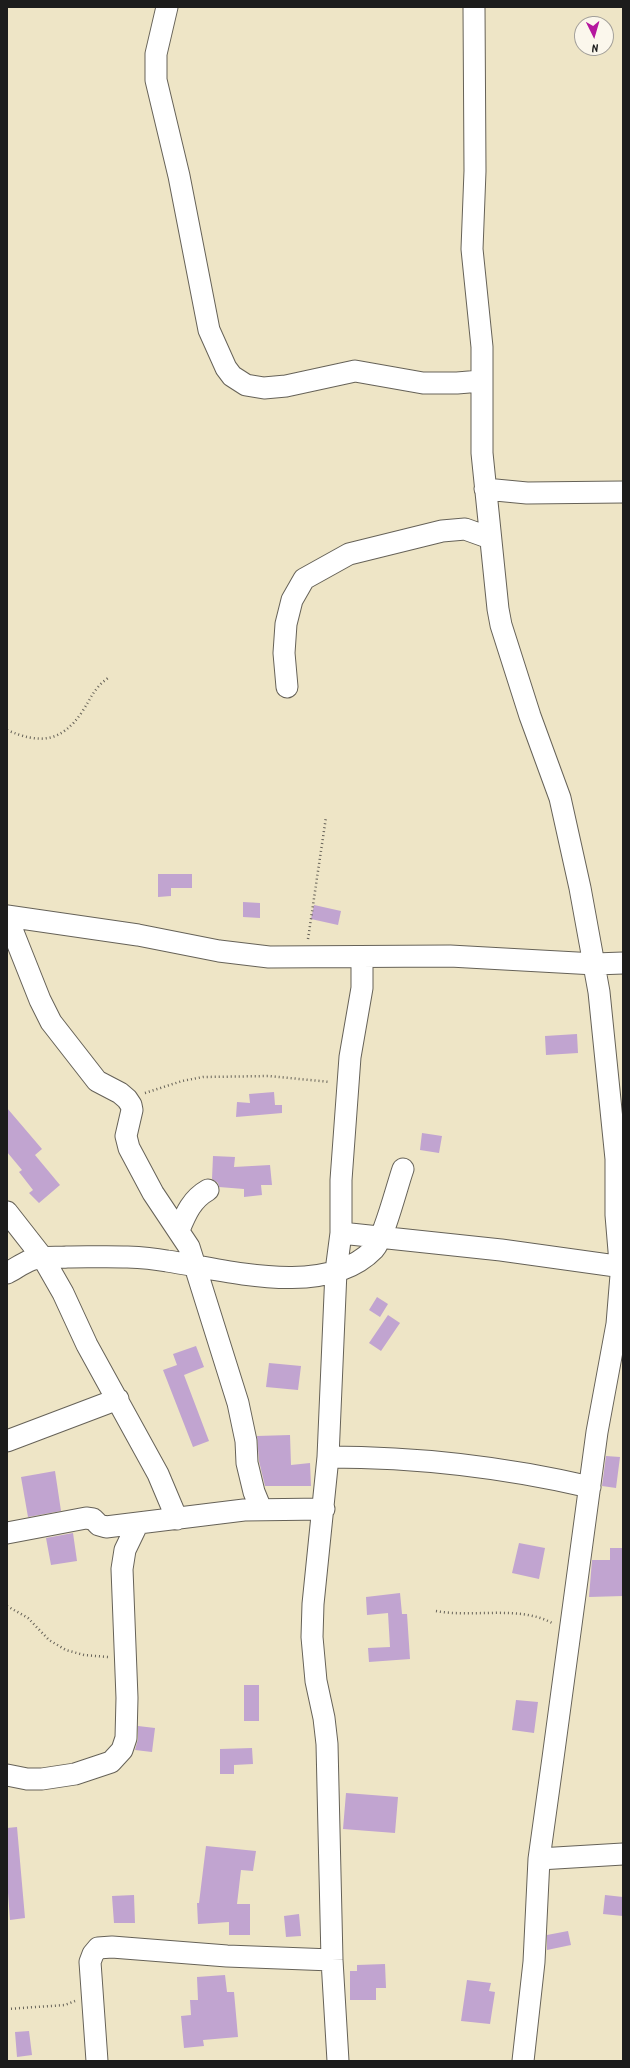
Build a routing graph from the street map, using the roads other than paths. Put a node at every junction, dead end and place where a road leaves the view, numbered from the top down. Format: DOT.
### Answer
graph roads {
  1 [pos="167,7"];
  2 [pos="474,7"];
  3 [pos="481,381"];
  4 [pos="485,490"];
  5 [pos="623,492"];
  6 [pos="490,538"];
  7 [pos="286,687"];
  8 [pos="7,916"];
  9 [pos="362,957"];
  10 [pos="623,963"];
  11 [pos="595,964"];
  12 [pos="403,1169"];
  13 [pos="208,1190"];
  14 [pos="7,1212"];
  15 [pos="179,1230"];
  16 [pos="341,1233"];
  17 [pos="380,1238"];
  18 [pos="43,1258"];
  19 [pos="194,1266"];
  20 [pos="622,1267"];
  21 [pos="336,1271"];
  22 [pos="7,1273"];
  23 [pos="118,1399"];
  24 [pos="7,1441"];
  25 [pos="328,1458"];
  26 [pos="590,1487"];
  27 [pos="261,1509"];
  28 [pos="324,1509"];
  29 [pos="177,1519"];
  30 [pos="138,1523"];
  31 [pos="7,1533"];
  32 [pos="7,1775"];
  33 [pos="623,1854"];
  34 [pos="539,1859"];
  35 [pos="332,1960"];
  36 [pos="96,2061"];
  37 [pos="338,2061"];
  38 [pos="523,2061"];
  1 -- 3 [label="street"];
  2 -- 3 [label="street"];
  3 -- 4 [label="street"];
  4 -- 5 [label="street"];
  4 -- 6 [label="street"];
  6 -- 7 [label="street"];
  6 -- 11 [label="street"];
  8 -- 9 [label="street"];
  8 -- 15 [label="street"];
  9 -- 11 [label="street"];
  9 -- 16 [label="street"];
  10 -- 11 [label="street"];
  11 -- 20 [label="street"];
  12 -- 17 [label="street"];
  13 -- 15 [label="street"];
  14 -- 18 [label="street"];
  15 -- 19 [label="street"];
  16 -- 17 [label="street"];
  16 -- 21 [label="street"];
  17 -- 20 [label="street"];
  17 -- 21 [label="street"];
  18 -- 19 [label="street"];
  18 -- 22 [label="street"];
  18 -- 23 [label="street"];
  19 -- 21 [label="street"];
  19 -- 27 [label="street"];
  20 -- 26 [label="street"];
  21 -- 25 [label="street"];
  23 -- 24 [label="street"];
  23 -- 29 [label="street"];
  25 -- 26 [label="street"];
  25 -- 28 [label="street"];
  26 -- 34 [label="street"];
  27 -- 28 [label="street"];
  27 -- 29 [label="street"];
  28 -- 35 [label="street"];
  29 -- 30 [label="street"];
  30 -- 31 [label="street"];
  30 -- 32 [label="street"];
  33 -- 34 [label="street"];
  34 -- 38 [label="street"];
  35 -- 36 [label="street"];
  35 -- 37 [label="street"];
}
